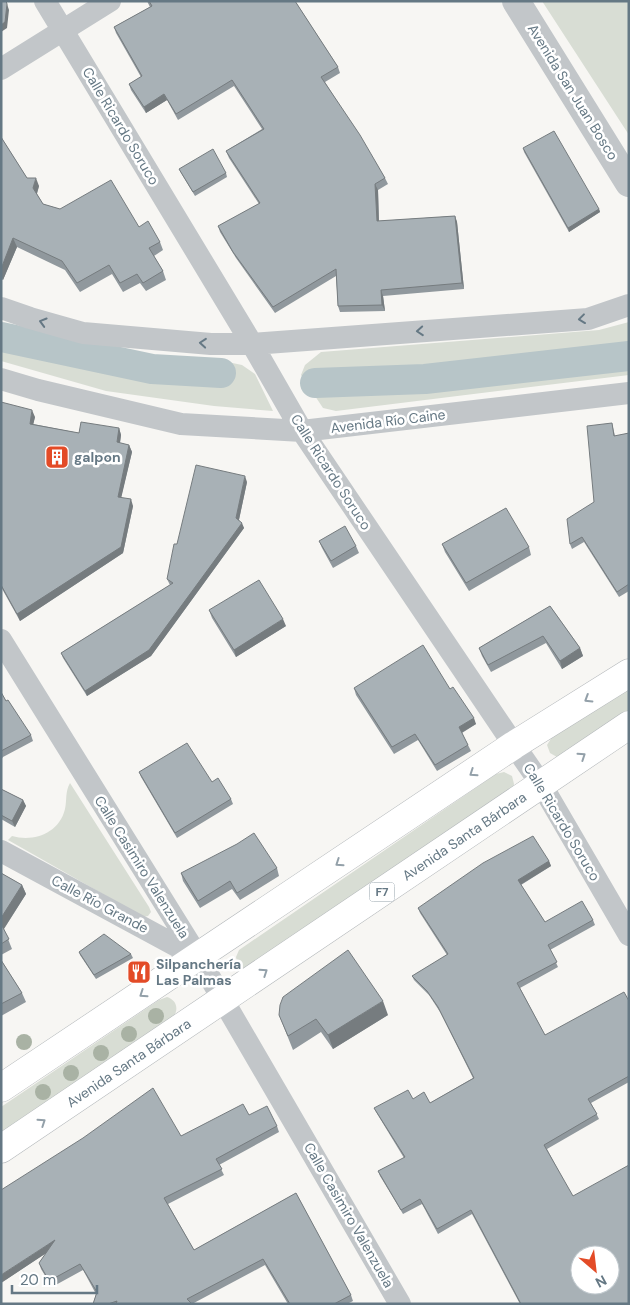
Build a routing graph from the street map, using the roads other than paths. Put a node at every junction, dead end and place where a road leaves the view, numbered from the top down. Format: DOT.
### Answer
graph roads {
  1 [pos="45,1"];
  2 [pos="110,1"];
  3 [pos="516,1"];
  4 [pos="63,31"];
  5 [pos="1,70"];
  6 [pos="629,183"];
  7 [pos="629,305"];
  8 [pos="1,308"];
  9 [pos="252,344"];
  10 [pos="1,379"];
  11 [pos="629,393"];
  12 [pos="302,431"];
  13 [pos="1,640"];
  14 [pos="629,673"];
  15 [pos="629,725"];
  16 [pos="514,745"];
  17 [pos="541,784"];
  18 [pos="1,851"];
  19 [pos="629,935"];
  20 [pos="198,957"];
  21 [pos="223,1000"];
  22 [pos="1,1088"];
  23 [pos="1,1149"];
  24 [pos="400,1304"];
  1 -- 4 [label="street, Calle Ricardo Soruco"];
  2 -- 4 [label="street"];
  3 -- 6 [label="street, Avenida San Juan Bosco"];
  4 -- 5 [label="street"];
  4 -- 9 [label="street, Calle Ricardo Soruco"];
  7 -- 9 [label="street, one-way"];
  9 -- 8 [label="street, one-way"];
  9 -- 12 [label="street, Calle Ricardo Soruco"];
  10 -- 12 [label="street, Avenida Río Caine"];
  11 -- 12 [label="street, Avenida Río Caine"];
  12 -- 16 [label="street, Calle Ricardo Soruco"];
  13 -- 20 [label="street, Calle Casimiro Valenzuela"];
  14 -- 16 [label="highway, one-way"];
  17 -- 15 [label="highway, Avenida Santa Bárbara / F7, one-way"];
  16 -- 17 [label="street, Calle Ricardo Soruco"];
  16 -- 20 [label="highway, one-way"];
  17 -- 19 [label="street, Calle Ricardo Soruco"];
  21 -- 17 [label="highway, Avenida Santa Bárbara / F7, one-way"];
  18 -- 20 [label="street, Calle Río Grande"];
  20 -- 21 [label="street, Calle Casimiro Valenzuela"];
  20 -- 22 [label="highway, one-way"];
  23 -- 21 [label="highway, Avenida Santa Bárbara / F7, one-way"];
  21 -- 24 [label="street, Calle Casimiro Valenzuela"];
}
